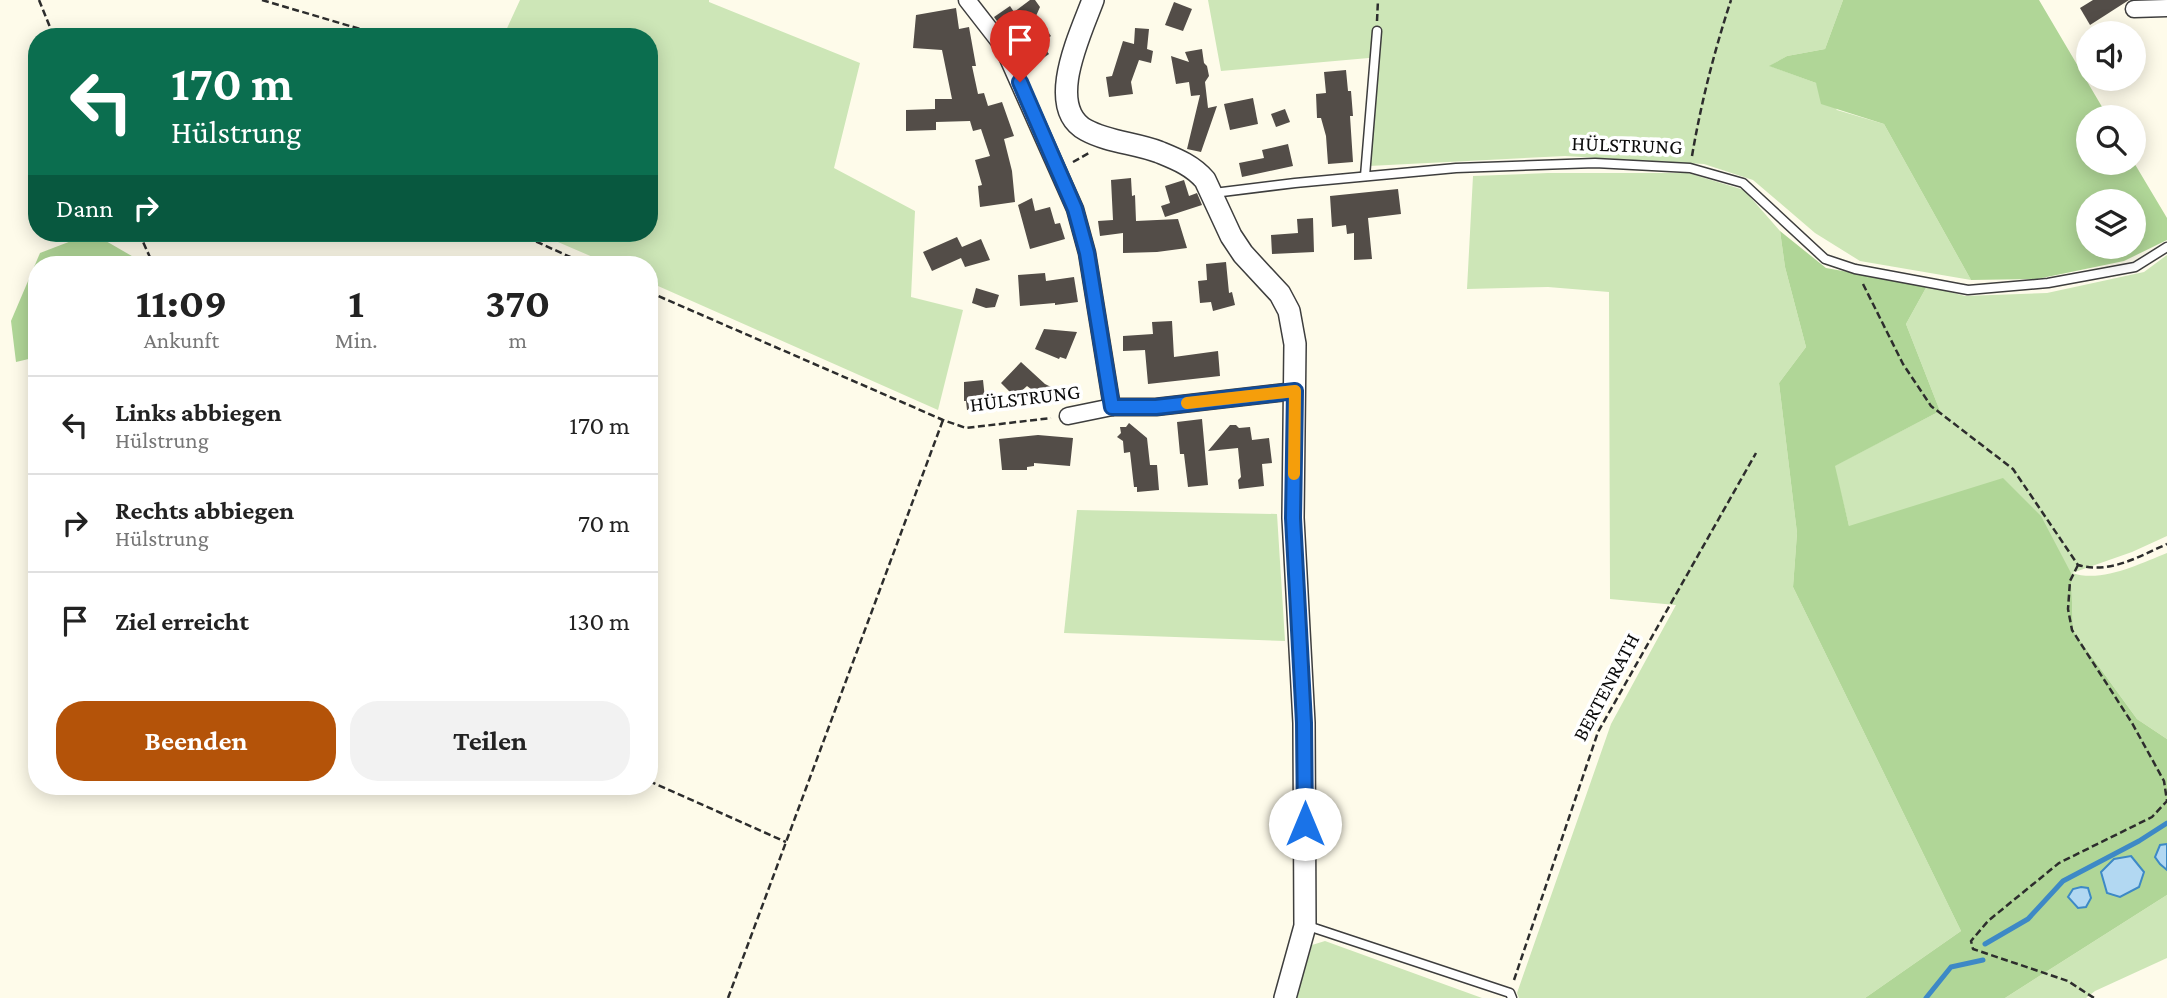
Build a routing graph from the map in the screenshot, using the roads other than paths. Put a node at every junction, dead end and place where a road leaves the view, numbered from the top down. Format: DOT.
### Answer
graph roads {
  1 [pos="967,0"];
  2 [pos="1093,0"];
  3 [pos="2167,8"];
  4 [pos="2134,9"];
  5 [pos="1377,31"];
  6 [pos="1365,176"];
  7 [pos="1212,193"];
  8 [pos="2167,247"];
  9 [pos="1295,391"];
  10 [pos="1112,407"];
  11 [pos="1068,416"];
  12 [pos="1305,926"];
  13 [pos="1511,996"];
  14 [pos="1285,998"];
  1 -- 10 [label="street, HÜLSTRUNG"];
  2 -- 7 [label="street"];
  3 -- 4 [label="street"];
  5 -- 6 [label="lane"];
  6 -- 7 [label="lane, HÜLSTRUNG"];
  6 -- 8 [label="lane, HÜLSTRUNG"];
  7 -- 9 [label="street"];
  9 -- 10 [label="street, HÜLSTRUNG"];
  9 -- 12 [label="street"];
  10 -- 11 [label="street, HÜLSTRUNG"];
  12 -- 13 [label="lane"];
  12 -- 14 [label="street"];
}
